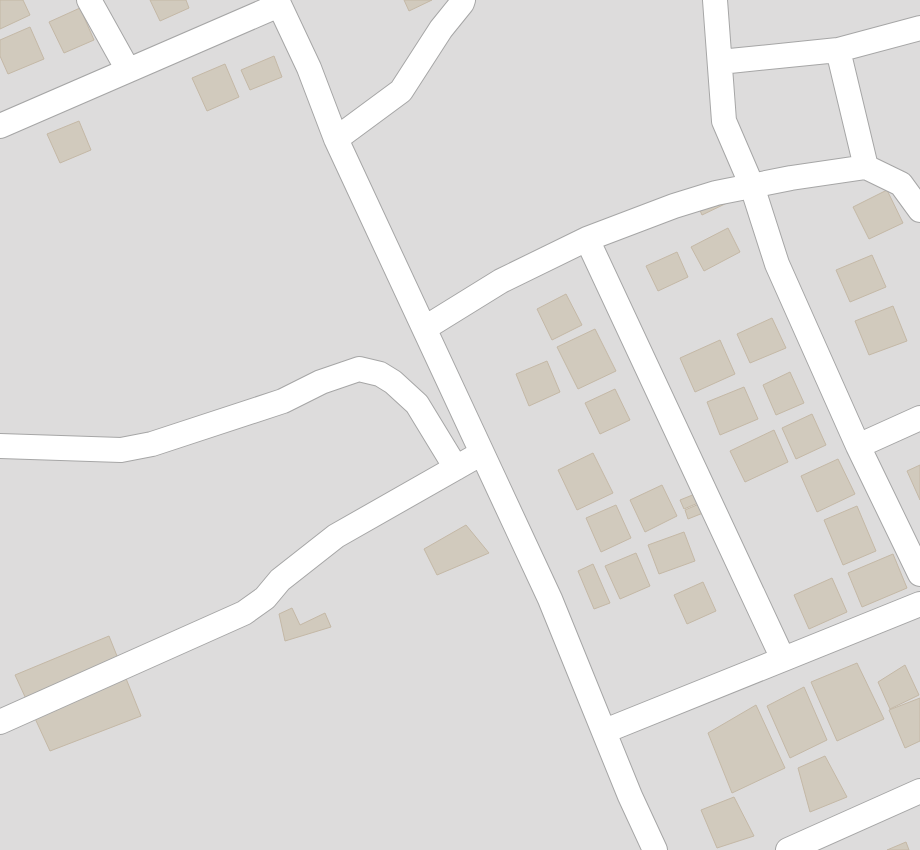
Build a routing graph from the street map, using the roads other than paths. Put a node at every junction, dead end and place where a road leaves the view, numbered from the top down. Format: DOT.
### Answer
graph roads {
  1 [pos="89,0"];
  2 [pos="463,0"];
  3 [pos="715,0"];
  4 [pos="278,2"];
  5 [pos="920,28"];
  6 [pos="838,50"];
  7 [pos="720,62"];
  8 [pos="128,70"];
  9 [pos="0,126"];
  10 [pos="336,139"];
  11 [pos="866,167"];
  12 [pos="911,180"];
  13 [pos="752,186"];
  14 [pos="920,210"];
  15 [pos="587,239"];
  16 [pos="424,328"];
  17 [pos="920,418"];
  18 [pos="0,446"];
  19 [pos="858,446"];
  20 [pos="482,453"];
  21 [pos="456,468"];
  22 [pos="920,574"];
  23 [pos="920,604"];
  24 [pos="783,659"];
  25 [pos="0,722"];
  26 [pos="605,731"];
  27 [pos="920,791"];
  28 [pos="655,850"];
  29 [pos="788,850"];
  1 -- 8 [label="street"];
  2 -- 10 [label="street"];
  3 -- 7 [label="street"];
  4 -- 8 [label="street"];
  4 -- 10 [label="street"];
  5 -- 6 [label="street"];
  6 -- 7 [label="street"];
  6 -- 11 [label="street"];
  7 -- 13 [label="street"];
  8 -- 9 [label="street"];
  10 -- 16 [label="street"];
  11 -- 12 [label="street"];
  11 -- 13 [label="street"];
  12 -- 14 [label="street"];
  13 -- 15 [label="street"];
  13 -- 19 [label="street"];
  15 -- 16 [label="street"];
  15 -- 24 [label="street"];
  16 -- 20 [label="street"];
  17 -- 19 [label="street"];
  18 -- 21 [label="street"];
  19 -- 22 [label="street"];
  20 -- 21 [label="street"];
  20 -- 26 [label="street"];
  21 -- 25 [label="street"];
  23 -- 24 [label="street"];
  24 -- 26 [label="street"];
  26 -- 28 [label="street"];
  27 -- 29 [label="street"];
}
